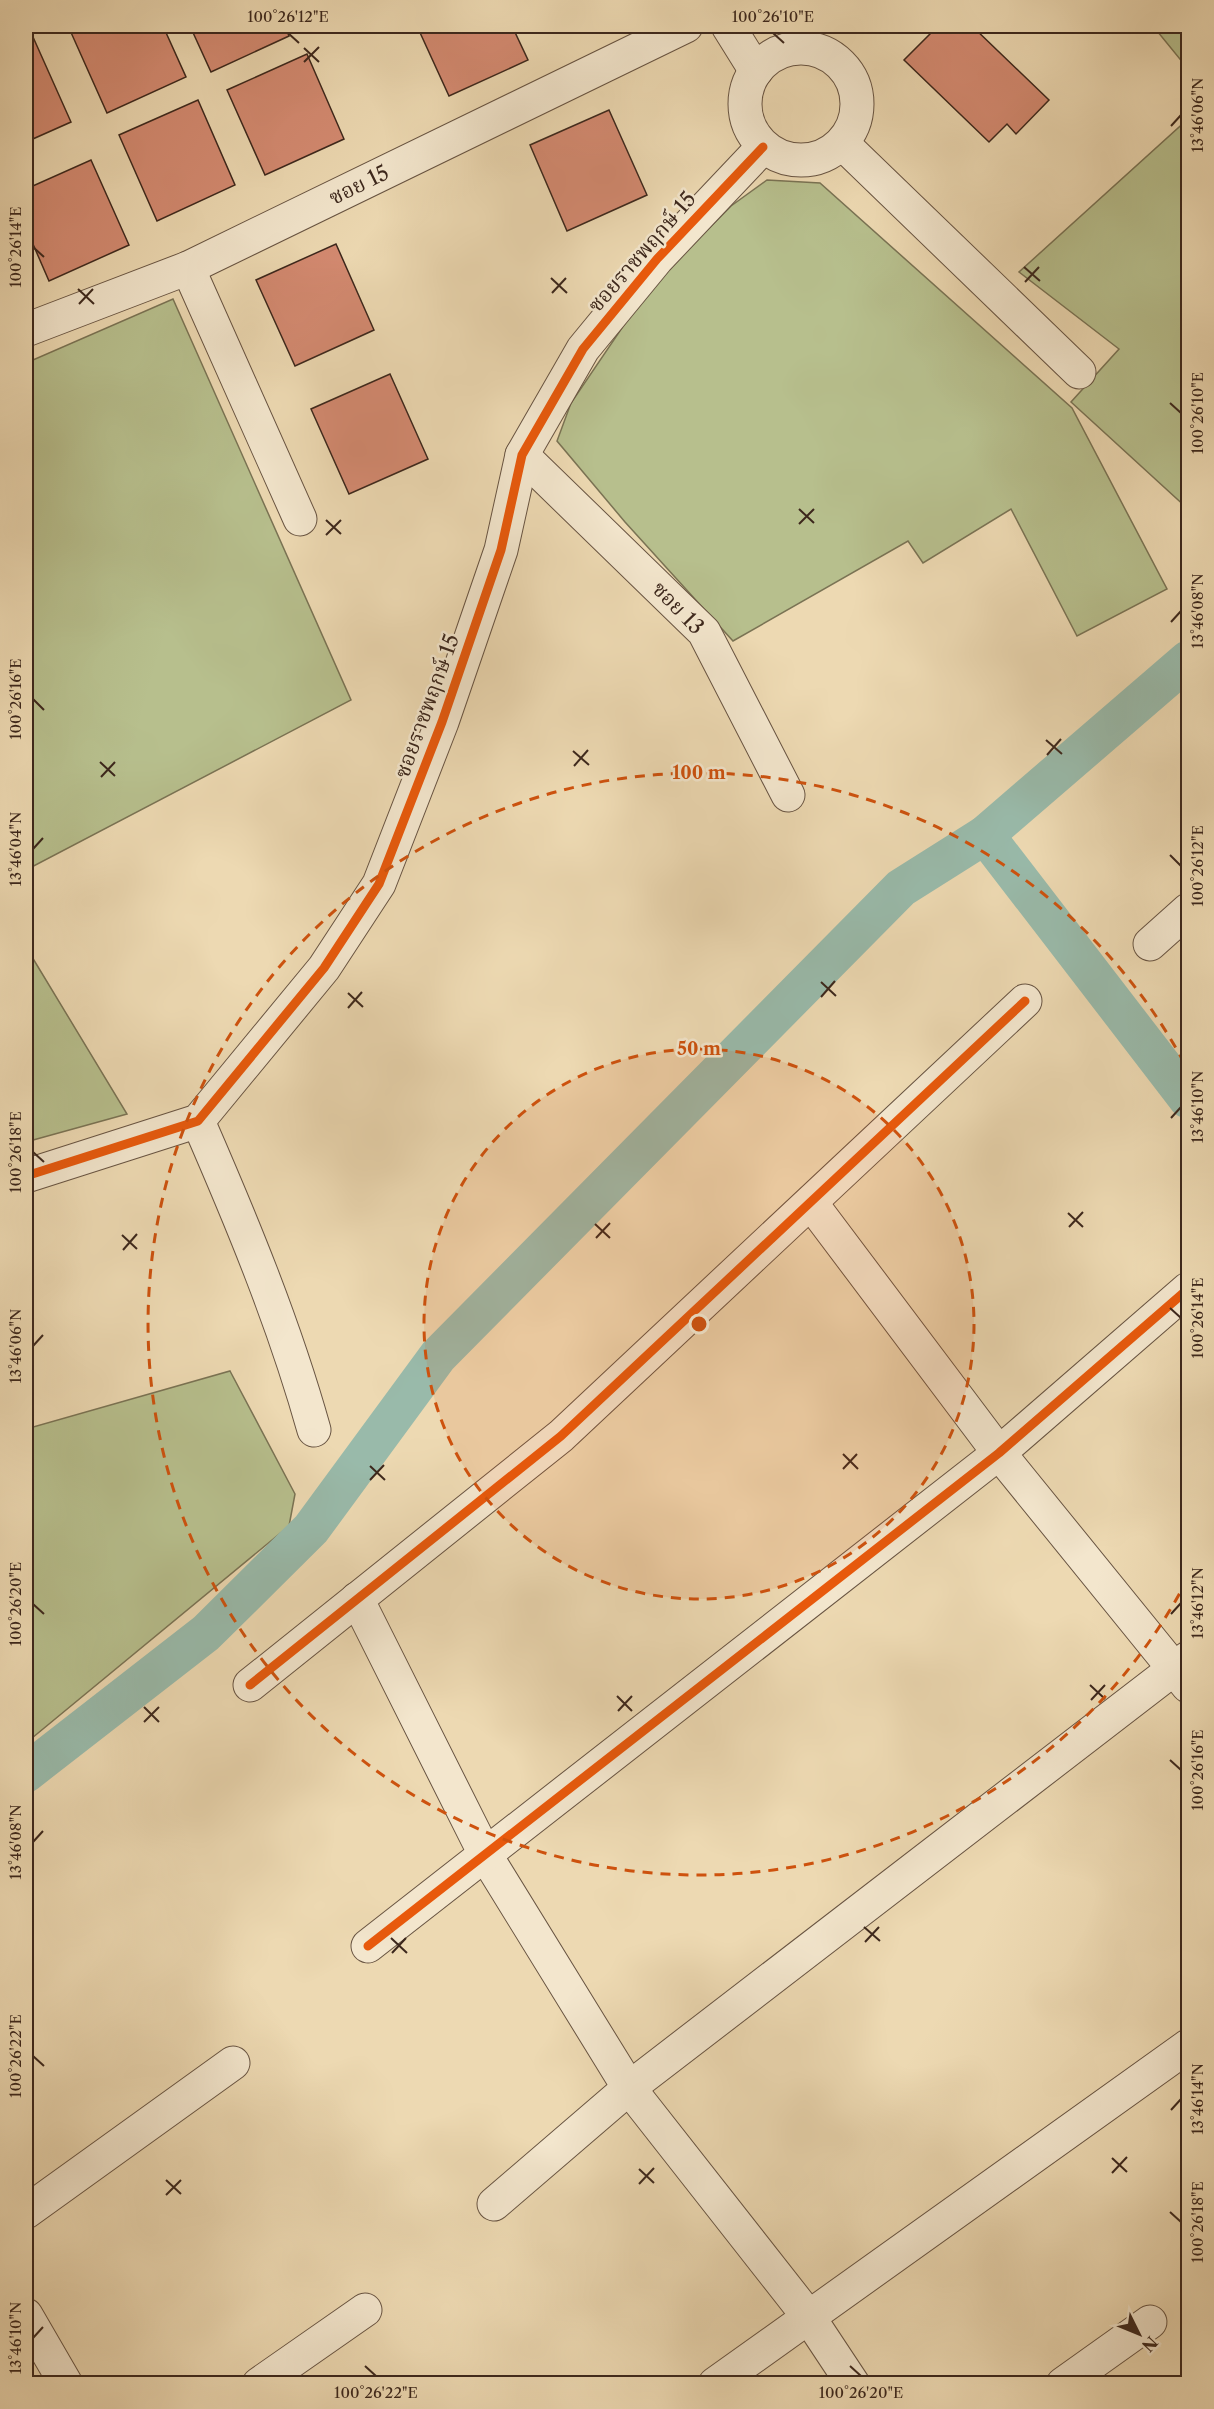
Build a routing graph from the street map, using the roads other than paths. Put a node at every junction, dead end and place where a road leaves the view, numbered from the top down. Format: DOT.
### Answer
graph roads {
  1 [pos="686,26"];
  2 [pos="728,26"];
  3 [pos="756,71"];
  4 [pos="842,143"];
  5 [pos="764,147"];
  6 [pos="188,268"];
  7 [pos="26,330"];
  8 [pos="1079,372"];
  9 [pos="522,455"];
  10 [pos="300,519"];
  11 [pos="788,795"];
  12 [pos="1188,910"];
  13 [pos="1150,944"];
  14 [pos="1025,1001"];
  15 [pos="198,1121"];
  16 [pos="26,1176"];
  17 [pos="811,1203"];
  18 [pos="1188,1289"];
  19 [pos="314,1430"];
  20 [pos="999,1453"];
  21 [pos="357,1599"];
  22 [pos="1184,1671"];
  23 [pos="250,1685"];
  24 [pos="486,1856"];
  25 [pos="368,1946"];
  26 [pos="1188,2046"];
  27 [pos="232,2063"];
  28 [pos="629,2088"];
  29 [pos="494,2205"];
  30 [pos="26,2212"];
  31 [pos="365,2310"];
  32 [pos="26,2315"];
  33 [pos="808,2316"];
  34 [pos="1150,2322"];
  35 [pos="66,2384"];
  36 [pos="259,2384"];
  37 [pos="715,2384"];
  38 [pos="854,2384"];
  39 [pos="1063,2384"];
  1 -- 6 [label="street, ซอย 15"];
  2 -- 3 [label="street"];
  3 -- 4 [label="street"];
  3 -- 5 [label="street"];
  4 -- 5 [label="street"];
  4 -- 8 [label="street"];
  5 -- 9 [label="street, ซอยราชพฤกษ์ 15"];
  6 -- 7 [label="street, ซอย 15"];
  6 -- 10 [label="street"];
  9 -- 11 [label="street, ซอย 13"];
  9 -- 15 [label="street, ซอยราชพฤกษ์ 15"];
  12 -- 13 [label="street"];
  14 -- 17 [label="street"];
  15 -- 16 [label="street"];
  15 -- 19 [label="street"];
  17 -- 20 [label="street"];
  17 -- 21 [label="street"];
  18 -- 20 [label="street"];
  20 -- 22 [label="street"];
  20 -- 24 [label="street"];
  21 -- 23 [label="street"];
  21 -- 24 [label="street"];
  22 -- 28 [label="street"];
  24 -- 25 [label="street"];
  24 -- 28 [label="street"];
  26 -- 33 [label="street"];
  27 -- 30 [label="street"];
  28 -- 29 [label="street"];
  28 -- 33 [label="street"];
  31 -- 36 [label="street"];
  32 -- 35 [label="street"];
  33 -- 37 [label="street"];
  33 -- 38 [label="street"];
  34 -- 39 [label="street"];
}
